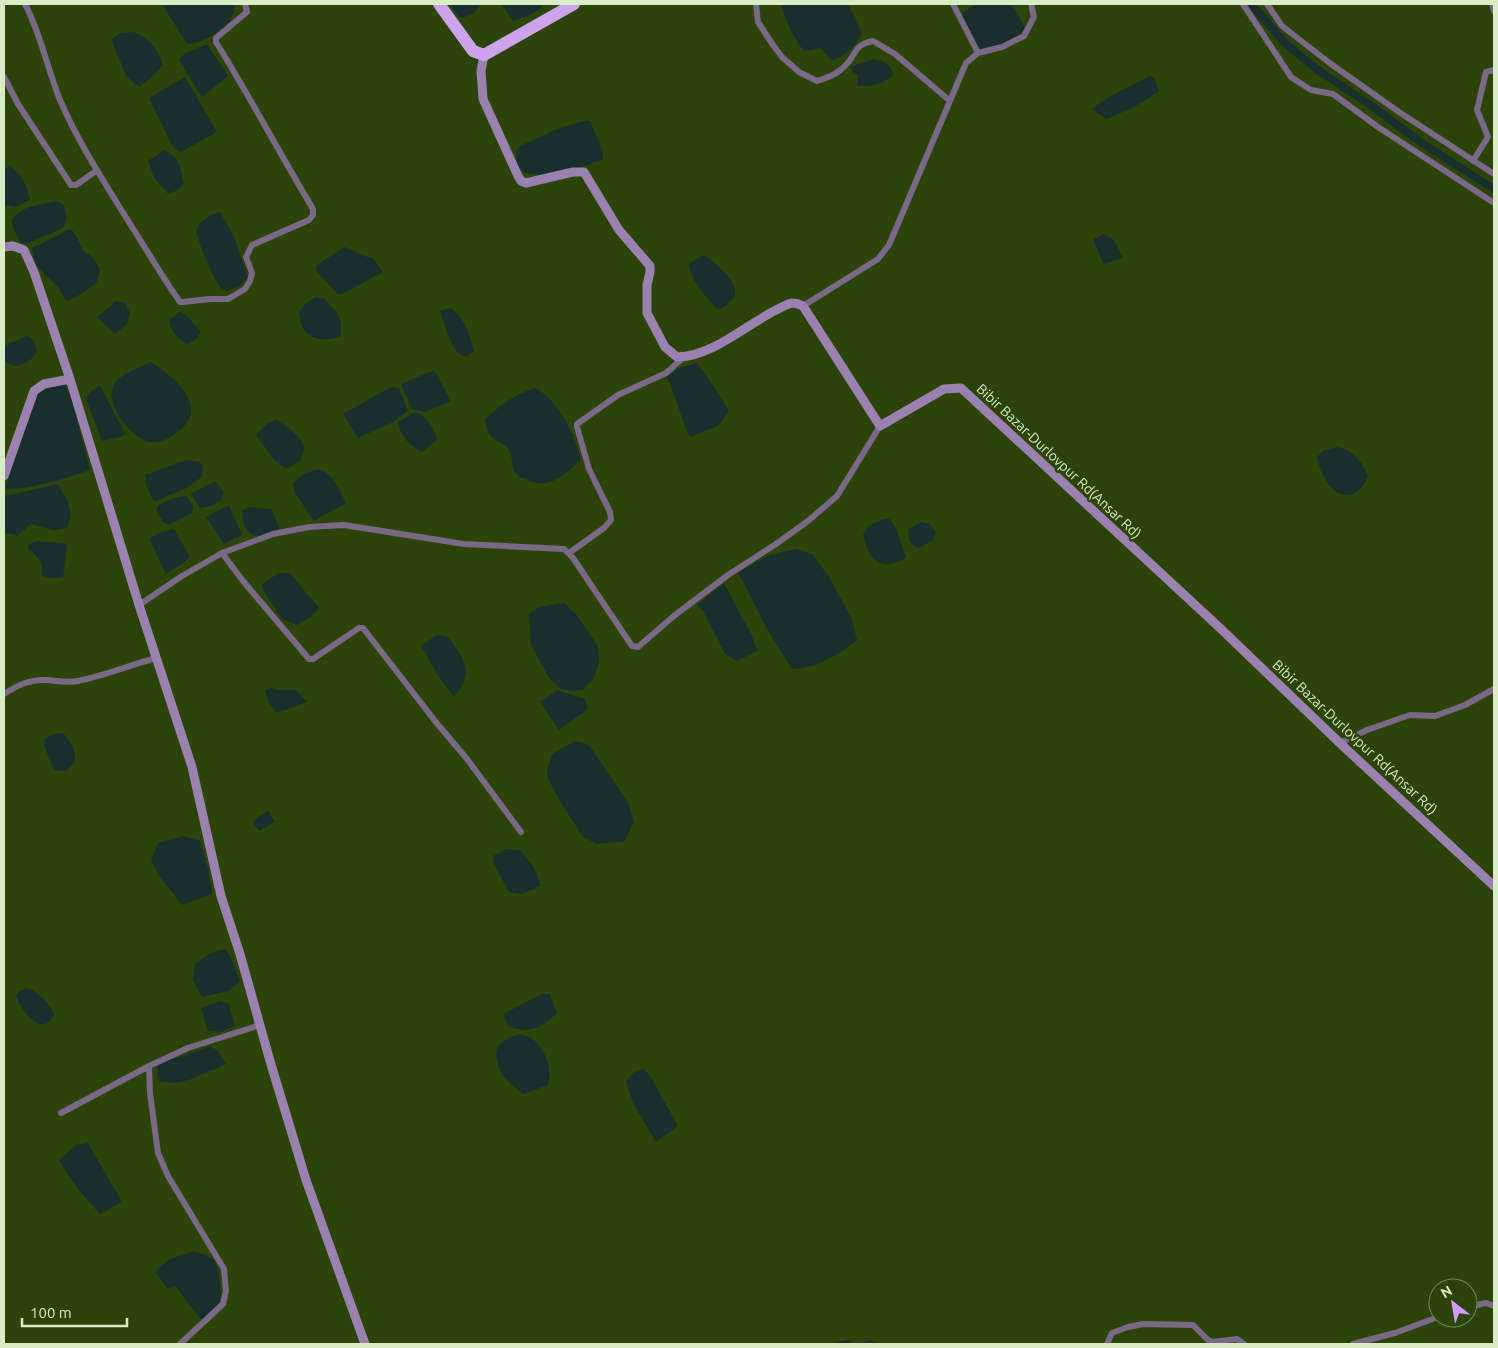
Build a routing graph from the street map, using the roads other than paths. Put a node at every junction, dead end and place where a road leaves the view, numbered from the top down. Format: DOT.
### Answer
graph roads {
  1 [pos="25,4"];
  2 [pos="245,4"];
  3 [pos="439,4"];
  4 [pos="574,4"];
  5 [pos="756,4"];
  6 [pos="953,4"];
  7 [pos="1031,4"];
  8 [pos="1243,4"];
  9 [pos="1267,4"];
  10 [pos="1492,4"];
  11 [pos="1494,11"];
  12 [pos="978,53"];
  13 [pos="484,55"];
  14 [pos="1494,70"];
  15 [pos="4,77"];
  16 [pos="950,101"];
  17 [pos="1473,161"];
  18 [pos="96,171"];
  19 [pos="1494,174"];
  20 [pos="1494,203"];
  21 [pos="4,246"];
  22 [pos="803,306"];
  23 [pos="684,357"];
  24 [pos="70,379"];
  25 [pos="880,426"];
  26 [pos="4,476"];
  27 [pos="222,553"];
  28 [pos="569,553"];
  29 [pos="139,605"];
  30 [pos="156,658"];
  31 [pos="1494,689"];
  32 [pos="4,694"];
  33 [pos="1340,743"];
  34 [pos="521,832"];
  35 [pos="1494,886"];
  36 [pos="260,1025"];
  37 [pos="149,1066"];
  38 [pos="61,1112"];
  39 [pos="1478,1305"];
  40 [pos="1494,1306"];
  41 [pos="1428,1321"];
  42 [pos="180,1344"];
  43 [pos="365,1344"];
  44 [pos="1107,1344"];
  45 [pos="1244,1344"];
  46 [pos="1353,1344"];
  1 -- 18 [label="street"];
  2 -- 18 [label="street"];
  3 -- 13 [label="highway"];
  4 -- 13 [label="highway"];
  5 -- 16 [label="street"];
  6 -- 12 [label="street"];
  7 -- 12 [label="street"];
  8 -- 20 [label="street"];
  9 -- 17 [label="street"];
  10 -- 11 [label="street"];
  12 -- 16 [label="street"];
  13 -- 23 [label="street"];
  14 -- 17 [label="street"];
  15 -- 18 [label="street"];
  16 -- 22 [label="street"];
  17 -- 19 [label="street"];
  21 -- 24 [label="street"];
  22 -- 23 [label="street"];
  22 -- 25 [label="street"];
  23 -- 28 [label="street"];
  24 -- 26 [label="street"];
  24 -- 29 [label="street"];
  25 -- 28 [label="street"];
  25 -- 33 [label="street, Bibir Bazar-Durlovpur Rd(Ansar Rd)"];
  27 -- 28 [label="street"];
  27 -- 29 [label="street"];
  27 -- 34 [label="street"];
  29 -- 30 [label="street"];
  30 -- 32 [label="street"];
  30 -- 36 [label="street"];
  31 -- 33 [label="street"];
  33 -- 35 [label="street, Bibir Bazar-Durlovpur Rd(Ansar Rd)"];
  36 -- 37 [label="street"];
  36 -- 43 [label="street"];
  37 -- 38 [label="street"];
  37 -- 42 [label="street"];
  39 -- 40 [label="street"];
  41 -- 46 [label="street"];
  44 -- 45 [label="street"];
}
